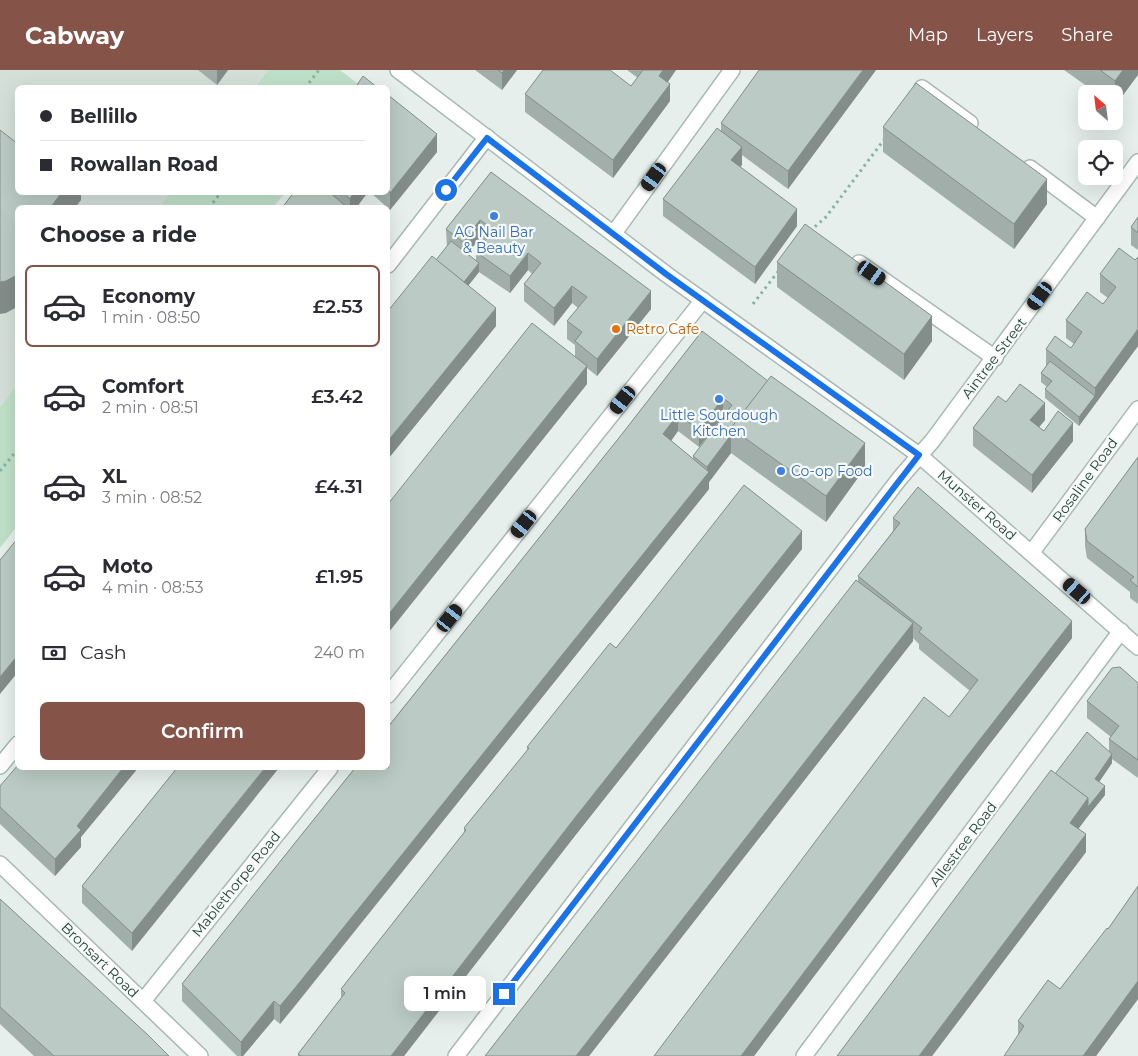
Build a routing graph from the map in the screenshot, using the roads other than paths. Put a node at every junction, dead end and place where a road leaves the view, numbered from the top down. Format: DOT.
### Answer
graph roads {
  1 [pos="398,70"];
  2 [pos="732,70"];
  3 [pos="922,88"];
  4 [pos="986,135"];
  5 [pos="487,138"];
  6 [pos="1018,159"];
  7 [pos="1138,162"];
  8 [pos="1097,218"];
  9 [pos="614,233"];
  10 [pos="843,252"];
  11 [pos="390,262"];
  12 [pos="703,300"];
  13 [pos="995,358"];
  14 [pos="1138,409"];
  15 [pos="919,455"];
  16 [pos="1032,552"];
  17 [pos="1121,631"];
  18 [pos="1138,647"];
  19 [pos="390,692"];
  20 [pos="15,748"];
  21 [pos="0,766"];
  22 [pos="328,770"];
  23 [pos="0,864"];
  24 [pos="143,1001"];
  25 [pos="200,1056"];
  26 [pos="456,1056"];
  27 [pos="804,1056"];
  1 -- 5 [label="street, Munster Road"];
  2 -- 9 [label="street"];
  3 -- 4 [label="street"];
  5 -- 9 [label="street, Munster Road"];
  5 -- 11 [label="street"];
  6 -- 8 [label="street"];
  7 -- 8 [label="street, Aintree Street"];
  8 -- 13 [label="street, Aintree Street"];
  9 -- 12 [label="street, Munster Road"];
  10 -- 13 [label="street"];
  12 -- 15 [label="street, Munster Road"];
  12 -- 19 [label="street"];
  13 -- 15 [label="street, Aintree Street"];
  14 -- 16 [label="street, Rosaline Road"];
  15 -- 16 [label="street, Munster Road"];
  15 -- 26 [label="street, Aintree Street"];
  16 -- 17 [label="street, Munster Road"];
  17 -- 18 [label="street, Munster Road"];
  17 -- 27 [label="street, Allestree Road"];
  20 -- 21 [label="street"];
  22 -- 24 [label="street, Mablethorpe Road"];
  23 -- 24 [label="street, Bronsart Road"];
  24 -- 25 [label="street, Bronsart Road"];
}
